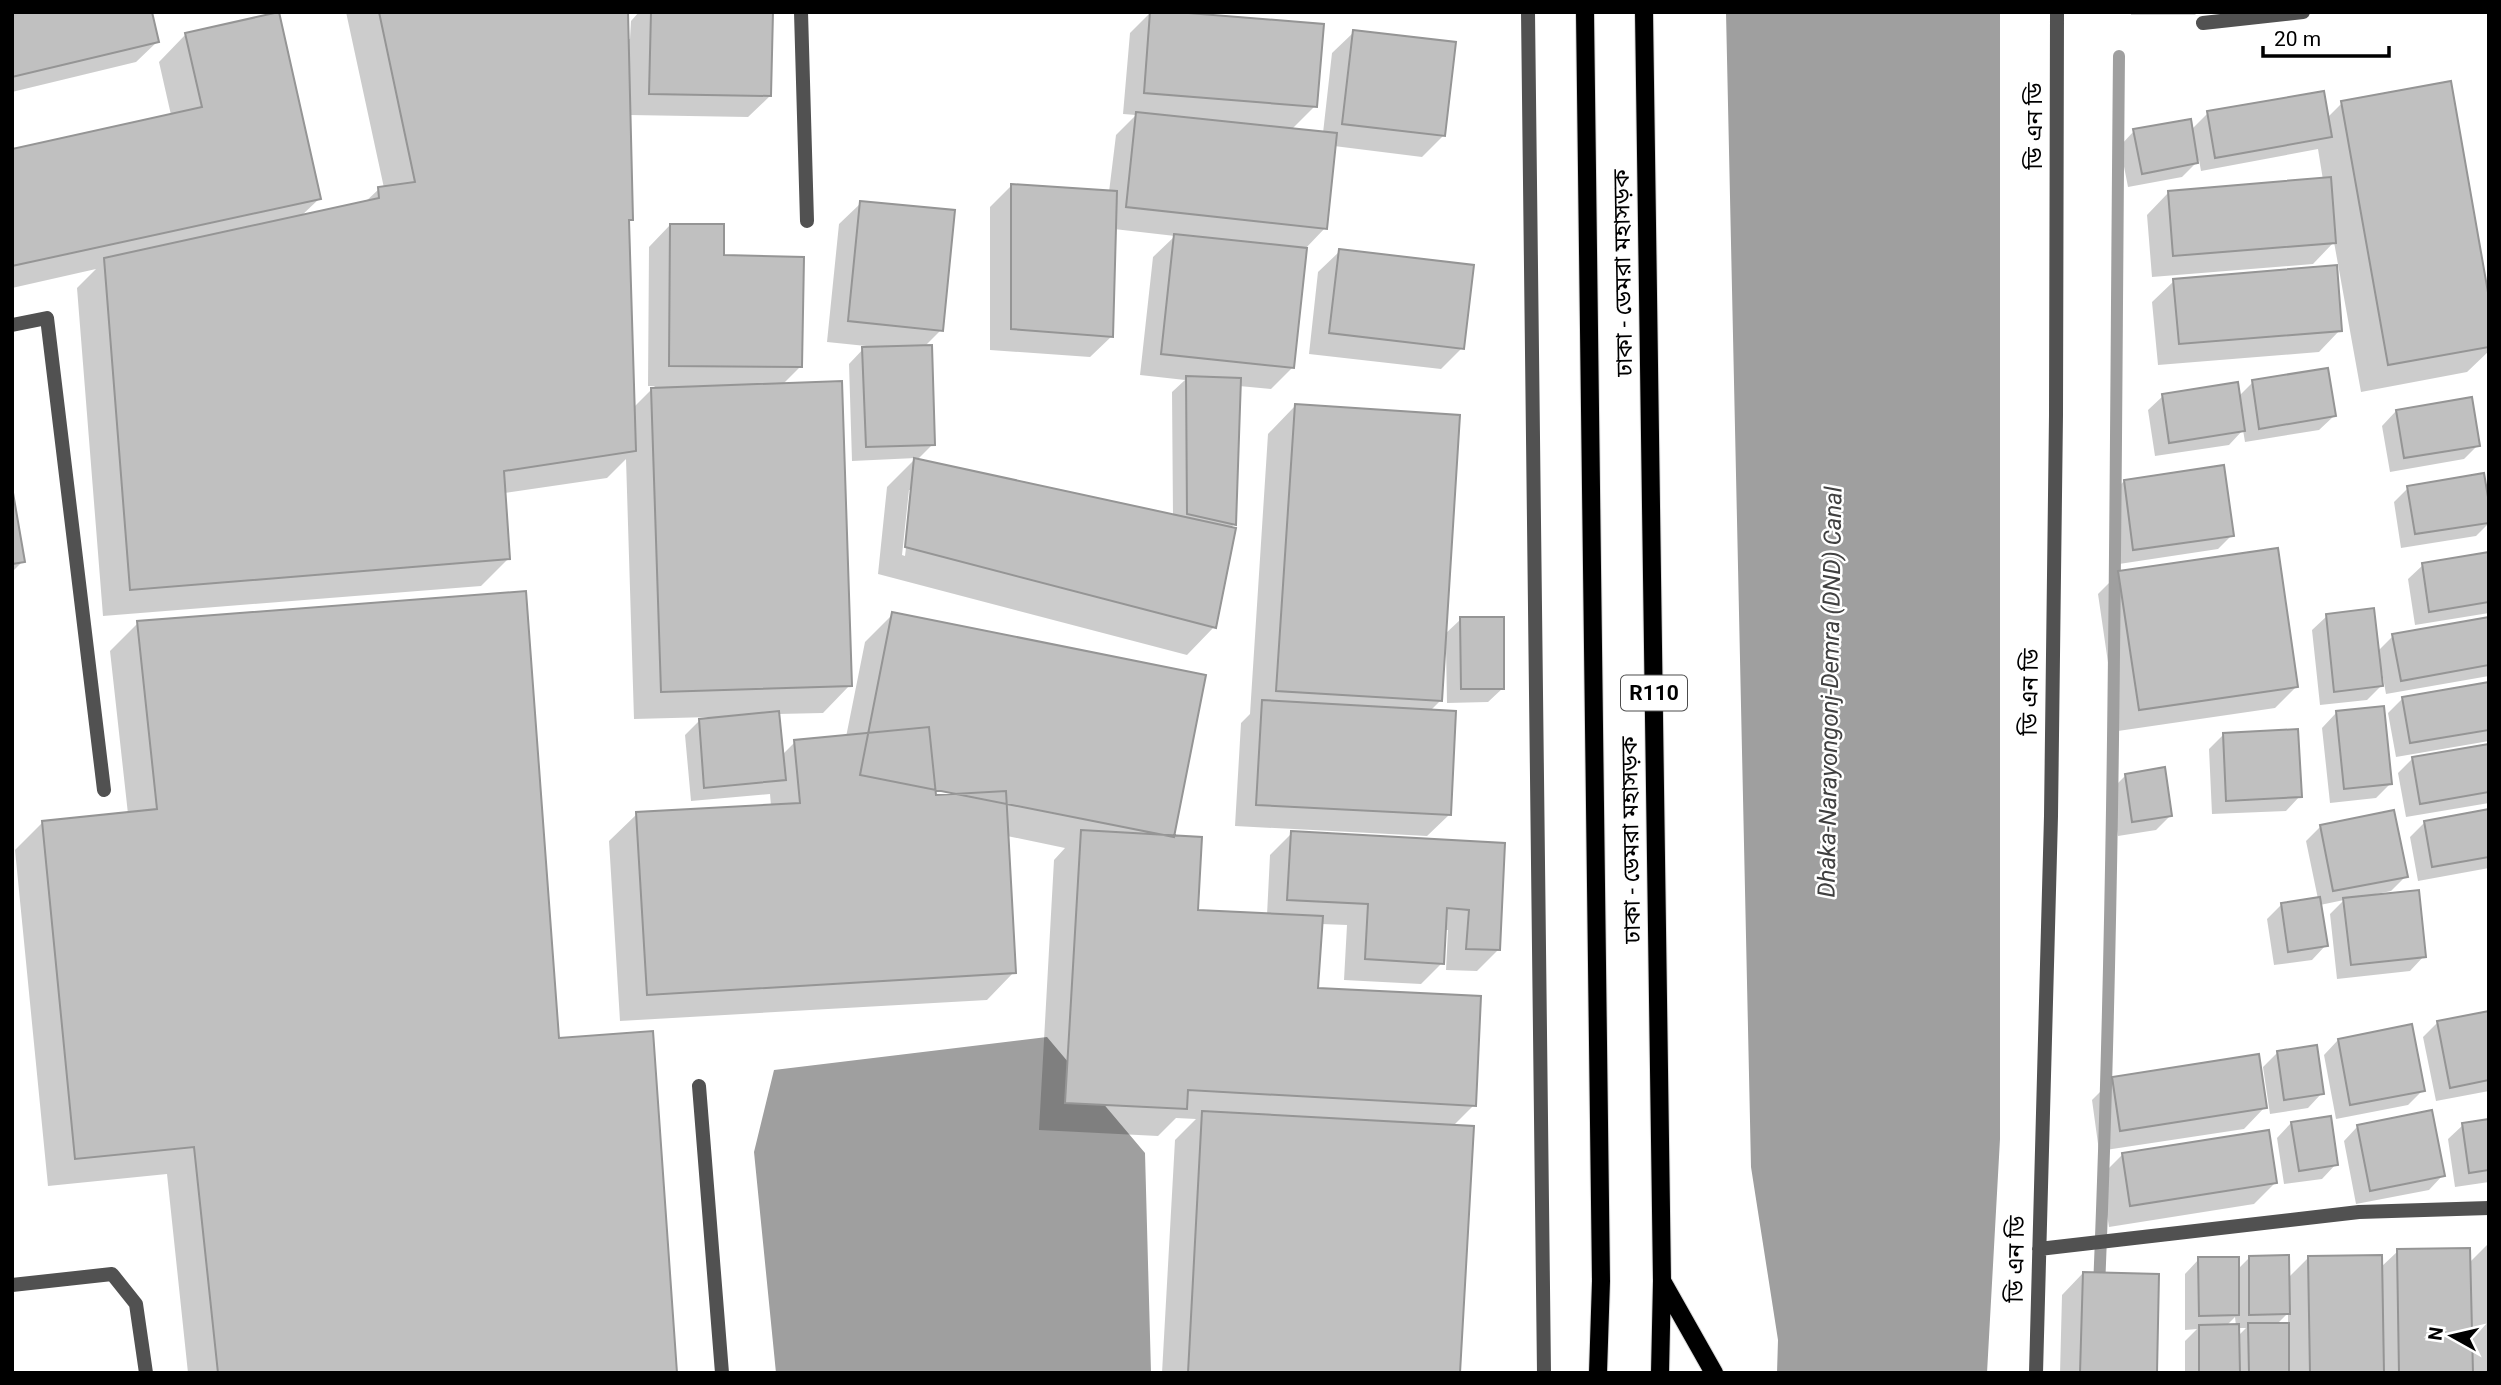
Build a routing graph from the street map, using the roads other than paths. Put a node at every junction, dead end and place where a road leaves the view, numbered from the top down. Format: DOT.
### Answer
graph roads {
  1 [pos="801,12"];
  2 [pos="1528,12"];
  3 [pos="1585,12"];
  4 [pos="1644,12"];
  5 [pos="2057,12"];
  6 [pos="2304,12"];
  7 [pos="2203,23"];
  8 [pos="807,221"];
  9 [pos="12,325"];
  10 [pos="104,790"];
  11 [pos="699,1086"];
  12 [pos="2489,1208"];
  13 [pos="2039,1249"];
  14 [pos="1662,1281"];
  15 [pos="12,1284"];
  16 [pos="146,1373"];
  17 [pos="722,1373"];
  18 [pos="1544,1373"];
  19 [pos="1598,1373"];
  20 [pos="1660,1373"];
  21 [pos="1714,1373"];
  22 [pos="2036,1373"];
  1 -- 8 [label="street"];
  2 -- 18 [label="street"];
  3 -- 19 [label="main road, ঢাকা - ডেমরা মহাসড়ক / R110"];
  4 -- 14 [label="main road, ঢাকা - ডেমরা মহাসড়ক / R110"];
  5 -- 13 [label="street, ডি এন ডি"];
  6 -- 7 [label="street"];
  9 -- 10 [label="street"];
  11 -- 17 [label="street"];
  12 -- 13 [label="street"];
  13 -- 22 [label="street, ডি এন ডি"];
  14 -- 20 [label="main road, ঢাকা - ডেমরা মহাসড়ক / R110"];
  14 -- 21 [label="main road"];
  15 -- 16 [label="street"];
}
